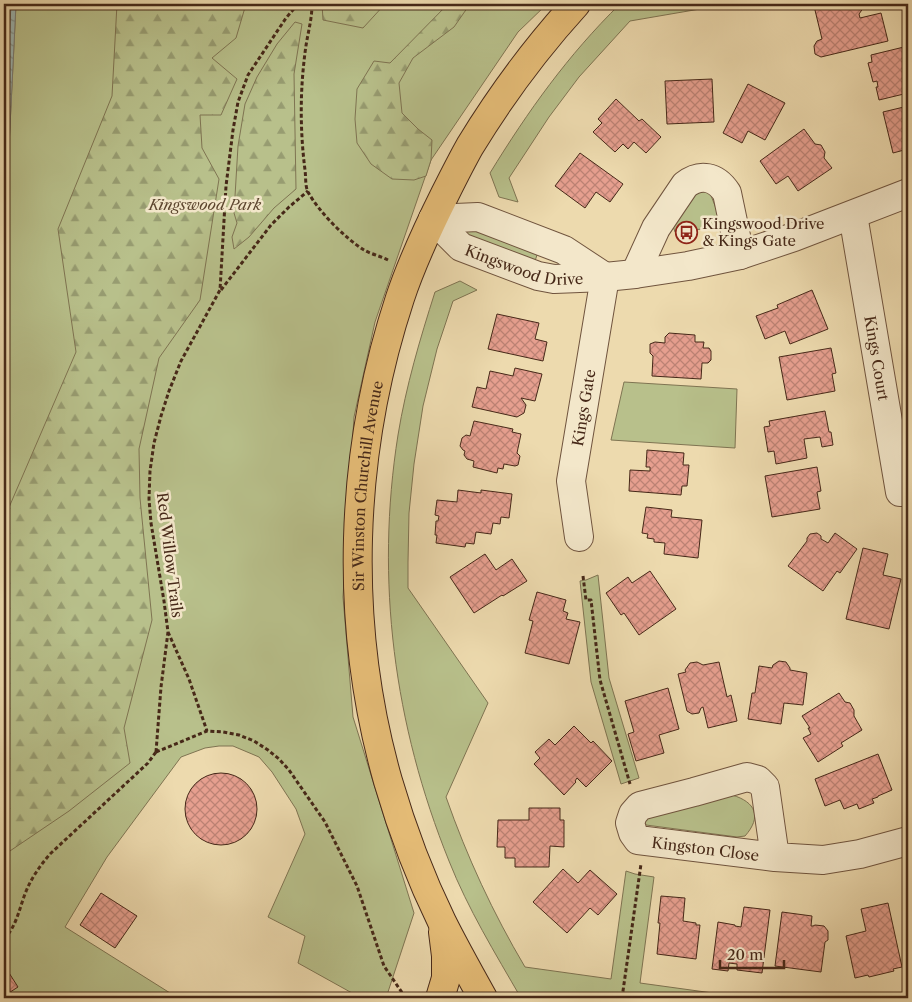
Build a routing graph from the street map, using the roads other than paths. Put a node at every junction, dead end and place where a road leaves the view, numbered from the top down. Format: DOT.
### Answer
graph roads {
  1 [pos="576,4"];
  2 [pos="908,193"];
  3 [pos="853,215"];
  4 [pos="432,219"];
  5 [pos="740,255"];
  6 [pos="635,274"];
  7 [pos="605,277"];
  8 [pos="908,492"];
  9 [pos="579,537"];
  10 [pos="908,841"];
  11 [pos="775,856"];
  12 [pos="442,921"];
  13 [pos="440,998"];
  14 [pos="483,998"];
  1 -- 4 [label="main road, Sir Winston Churchill Avenue"];
  2 -- 3 [label="street, Kingswood Drive"];
  3 -- 5 [label="street, Kingswood Drive"];
  3 -- 8 [label="street, Kings Court"];
  4 -- 7 [label="street, Kingswood Drive"];
  4 -- 12 [label="main road, Sir Winston Churchill Avenue"];
  5 -- 6 [label="street, Kingswood Drive"];
  5 -- 6 [label="street"];
  6 -- 7 [label="street, Kingswood Drive"];
  7 -- 9 [label="street, Kings Gate"];
  10 -- 11 [label="street, Kingston Close"];
  11 -- 11 [label="street, Kingston Close"];
  12 -- 13 [label="main road"];
  12 -- 14 [label="main road, Sir Winston Churchill Avenue"];
}
